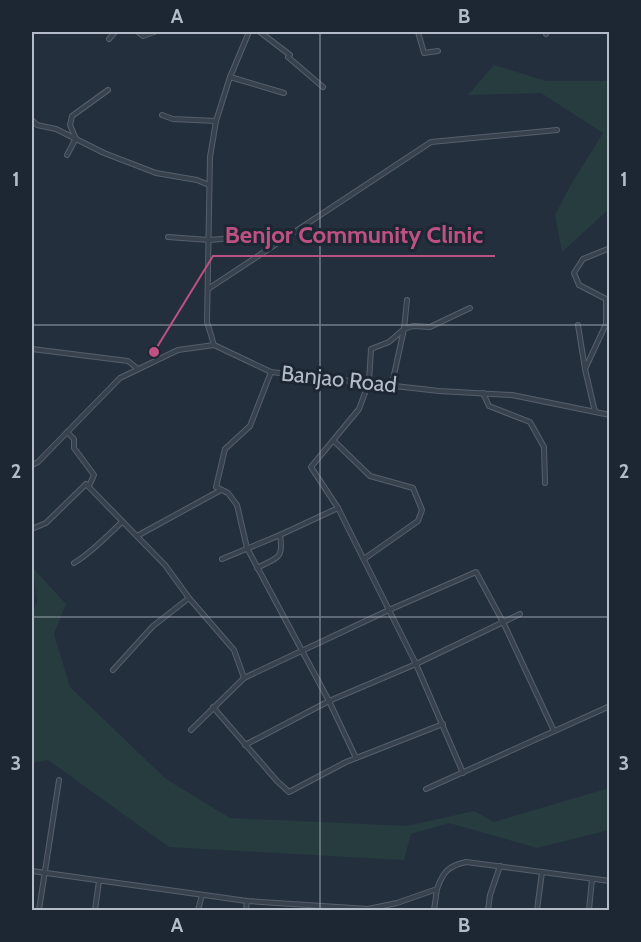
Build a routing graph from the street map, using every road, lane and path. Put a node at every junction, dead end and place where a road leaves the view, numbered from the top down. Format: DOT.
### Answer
graph roads {
  1 [pos="115,32"];
  2 [pos="138,32"];
  3 [pos="154,32"];
  4 [pos="249,32"];
  5 [pos="260,32"];
  6 [pos="418,32"];
  7 [pos="109,39"];
  8 [pos="438,51"];
  9 [pos="230,77"];
  10 [pos="323,87"];
  11 [pos="108,90"];
  12 [pos="284,93"];
  13 [pos="162,115"];
  14 [pos="32,120"];
  15 [pos="216,122"];
  16 [pos="557,130"];
  17 [pos="76,140"];
  18 [pos="67,155"];
  19 [pos="209,185"];
  20 [pos="168,237"];
  21 [pos="234,238"];
  22 [pos="209,240"];
  23 [pos="609,248"];
  24 [pos="208,289"];
  25 [pos="406,300"];
  26 [pos="470,308"];
  27 [pos="578,325"];
  28 [pos="404,329"];
  29 [pos="214,345"];
  30 [pos="32,349"];
  31 [pos="138,369"];
  32 [pos="585,369"];
  33 [pos="271,372"];
  34 [pos="369,382"];
  35 [pos="392,384"];
  36 [pos="483,393"];
  37 [pos="596,412"];
  38 [pos="609,415"];
  39 [pos="67,432"];
  40 [pos="334,441"];
  41 [pos="32,465"];
  42 [pos="545,483"];
  43 [pos="89,486"];
  44 [pos="221,490"];
  45 [pos="338,508"];
  46 [pos="122,522"];
  47 [pos="34,528"];
  48 [pos="280,535"];
  49 [pos="137,536"];
  50 [pos="247,548"];
  51 [pos="222,559"];
  52 [pos="364,559"];
  53 [pos="74,563"];
  54 [pos="257,568"];
  55 [pos="189,598"];
  56 [pos="389,610"];
  57 [pos="520,614"];
  58 [pos="503,622"];
  59 [pos="302,652"];
  60 [pos="416,664"];
  61 [pos="113,670"];
  62 [pos="244,678"];
  63 [pos="329,701"];
  64 [pos="609,706"];
  65 [pos="213,708"];
  66 [pos="443,724"];
  67 [pos="191,730"];
  68 [pos="554,731"];
  69 [pos="245,745"];
  70 [pos="356,758"];
  71 [pos="463,773"];
  72 [pos="59,780"];
  73 [pos="426,789"];
  74 [pos="500,866"];
  75 [pos="32,872"];
  76 [pos="542,872"];
  77 [pos="46,873"];
  78 [pos="592,879"];
  79 [pos="99,881"];
  80 [pos="609,881"];
  81 [pos="437,889"];
  82 [pos="202,895"];
  83 [pos="247,901"];
  84 [pos="383,908"];
  85 [pos="39,910"];
  86 [pos="95,910"];
  87 [pos="198,910"];
  88 [pos="246,910"];
  89 [pos="362,910"];
  90 [pos="434,910"];
  91 [pos="488,910"];
  92 [pos="537,910"];
  93 [pos="589,910"];
  1 -- 7 [label="street"];
  2 -- 3 [label="street"];
  4 -- 9 [label="street"];
  5 -- 10 [label="street"];
  6 -- 8 [label="street"];
  9 -- 12 [label="street"];
  9 -- 15 [label="street"];
  11 -- 17 [label="street"];
  13 -- 15 [label="street"];
  14 -- 17 [label="street"];
  15 -- 19 [label="street"];
  16 -- 24 [label="street"];
  17 -- 18 [label="street"];
  17 -- 19 [label="street"];
  19 -- 22 [label="street"];
  20 -- 22 [label="street"];
  21 -- 22 [label="street"];
  22 -- 24 [label="street"];
  23 -- 32 [label="street"];
  24 -- 29 [label="street"];
  25 -- 28 [label="street"];
  26 -- 28 [label="street"];
  27 -- 32 [label="street"];
  28 -- 34 [label="street"];
  28 -- 35 [label="street"];
  29 -- 31 [label="street"];
  29 -- 33 [label="street, Banjao Road"];
  30 -- 31 [label="street"];
  31 -- 39 [label="street"];
  32 -- 37 [label="street"];
  33 -- 34 [label="street, Banjao Road"];
  33 -- 44 [label="street"];
  34 -- 35 [label="street, Banjao Road"];
  34 -- 40 [label="street"];
  35 -- 36 [label="street, Banjao Road"];
  36 -- 37 [label="street, Banjao Road"];
  36 -- 42 [label="street"];
  37 -- 38 [label="street, Banjao Road"];
  39 -- 41 [label="street"];
  39 -- 43 [label="street"];
  40 -- 45 [label="street"];
  40 -- 52 [label="street"];
  43 -- 46 [label="street"];
  43 -- 47 [label="street"];
  44 -- 49 [label="street"];
  44 -- 50 [label="street"];
  45 -- 48 [label="street"];
  45 -- 52 [label="street"];
  46 -- 49 [label="street"];
  46 -- 53 [label="street"];
  48 -- 50 [label="street"];
  48 -- 54 [label="street"];
  49 -- 55 [label="street"];
  50 -- 51 [label="street"];
  50 -- 54 [label="street"];
  52 -- 56 [label="street"];
  54 -- 59 [label="street"];
  55 -- 61 [label="street"];
  55 -- 62 [label="street"];
  56 -- 58 [label="street"];
  56 -- 59 [label="street"];
  56 -- 60 [label="street"];
  57 -- 58 [label="street"];
  58 -- 60 [label="street"];
  58 -- 68 [label="street"];
  59 -- 62 [label="street"];
  59 -- 63 [label="street"];
  60 -- 63 [label="street"];
  60 -- 66 [label="street"];
  62 -- 65 [label="street"];
  63 -- 69 [label="street"];
  63 -- 70 [label="street"];
  64 -- 68 [label="street"];
  65 -- 67 [label="street"];
  65 -- 69 [label="street"];
  66 -- 70 [label="street"];
  66 -- 71 [label="street"];
  68 -- 71 [label="street"];
  69 -- 70 [label="street"];
  71 -- 73 [label="street"];
  72 -- 77 [label="street"];
  74 -- 76 [label="street"];
  74 -- 81 [label="street"];
  74 -- 91 [label="street"];
  75 -- 77 [label="street"];
  76 -- 78 [label="street"];
  76 -- 92 [label="street"];
  77 -- 79 [label="street"];
  77 -- 85 [label="street"];
  78 -- 80 [label="street"];
  78 -- 93 [label="street"];
  79 -- 82 [label="street"];
  79 -- 86 [label="street"];
  81 -- 84 [label="street"];
  81 -- 90 [label="street"];
  82 -- 83 [label="street"];
  82 -- 87 [label="street"];
  83 -- 88 [label="street"];
  83 -- 89 [label="street"];
  84 -- 89 [label="street"];
}
